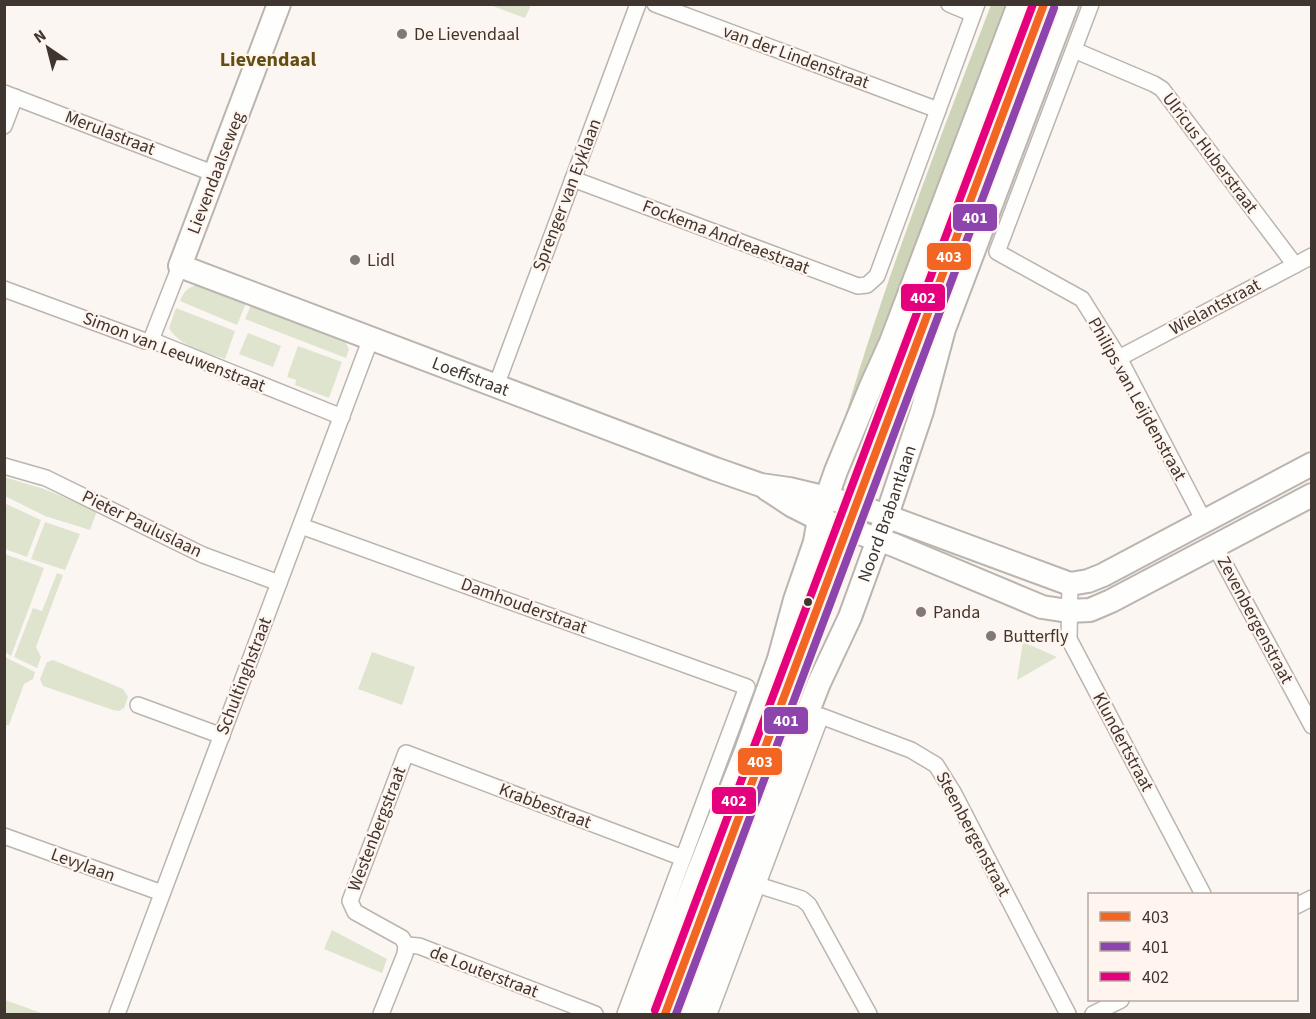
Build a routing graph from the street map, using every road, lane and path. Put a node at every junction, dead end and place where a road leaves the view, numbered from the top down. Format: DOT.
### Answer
graph roads {
  1 [pos="638,4"];
  2 [pos="655,4"];
  3 [pos="949,4"];
  4 [pos="1019,4"];
  5 [pos="1067,4"];
  6 [pos="1091,4"];
  7 [pos="277,5"];
  8 [pos="975,9"];
  9 [pos="1074,50"];
  10 [pos="10,95"];
  11 [pos="938,110"];
  12 [pos="4,126"];
  13 [pos="215,174"];
  14 [pos="573,179"];
  15 [pos="1311,256"];
  16 [pos="1295,265"];
  17 [pos="180,266"];
  18 [pos="4,289"];
  19 [pos="371,338"];
  20 [pos="151,340"];
  21 [pos="1119,358"];
  22 [pos="496,386"];
  23 [pos="342,417"];
  24 [pos="1311,464"];
  25 [pos="4,465"];
  26 [pos="761,485"];
  27 [pos="1311,495"];
  28 [pos="827,498"];
  29 [pos="887,515"];
  30 [pos="819,519"];
  31 [pos="1204,521"];
  32 [pos="301,526"];
  33 [pos="878,539"];
  34 [pos="1215,546"];
  35 [pos="279,583"];
  36 [pos="1071,584"];
  37 [pos="1068,611"];
  38 [pos="138,705"];
  39 [pos="1311,726"];
  40 [pos="222,736"];
  41 [pos="406,753"];
  42 [pos="4,836"];
  43 [pos="683,858"];
  44 [pos="758,885"];
  45 [pos="162,893"];
  46 [pos="1202,893"];
  47 [pos="406,945"];
  48 [pos="1117,1001"];
  49 [pos="117,1014"];
  50 [pos="381,1014"];
  51 [pos="595,1014"];
  52 [pos="625,1014"];
  53 [pos="642,1014"];
  54 [pos="690,1014"];
  55 [pos="709,1014"];
  56 [pos="868,1014"];
  57 [pos="1068,1014"];
  58 [pos="1093,1014"];
  1 -- 14 [label="street, Sprenger van Eyklaan"];
  2 -- 11 [label="street, van der Lindenstraat"];
  3 -- 8 [label="street"];
  4 -- 28 [label="main road"];
  5 -- 29 [label="main road, Noord Brabantlaan"];
  6 -- 9 [label="street"];
  7 -- 13 [label="main road, Lievendaalseweg"];
  8 -- 11 [label="street"];
  9 -- 16 [label="street, Ulricus Huberstraat"];
  9 -- 21 [label="street, Philips van Leijdenstraat"];
  10 -- 12 [label="street"];
  10 -- 13 [label="street, Merulastraat"];
  11 -- 14 [label="street, Fockema Andreaestraat"];
  13 -- 17 [label="main road, Lievendaalseweg"];
  14 -- 22 [label="street, Sprenger van Eyklaan"];
  15 -- 16 [label="street, Wielantstraat"];
  16 -- 21 [label="street, Wielantstraat"];
  17 -- 19 [label="main road, Loeffstraat"];
  17 -- 20 [label="street, Lievendaalseweg"];
  18 -- 20 [label="street, Simon van Leeuwenstraat"];
  19 -- 22 [label="main road, Loeffstraat"];
  19 -- 23 [label="street, Schultinghstraat"];
  20 -- 23 [label="street, Simon van Leeuwenstraat"];
  21 -- 31 [label="street, Philips van Leijdenstraat"];
  22 -- 26 [label="main road, Loeffstraat"];
  23 -- 32 [label="street, Schultinghstraat"];
  24 -- 31 [label="main road"];
  25 -- 35 [label="street, Pieter Pauluslaan"];
  26 -- 28 [label="main road, Loeffstraat"];
  26 -- 30 [label="main road, Loeffstraat"];
  27 -- 34 [label="main road, Loeffstraat"];
  28 -- 29 [label="main road, Loeffstraat"];
  28 -- 30 [label="main road"];
  29 -- 33 [label="main road, Noord Brabantlaan"];
  29 -- 36 [label="main road, Loeffstraat"];
  30 -- 33 [label="main road, Loeffstraat"];
  30 -- 53 [label="main road"];
  31 -- 36 [label="main road"];
  32 -- 35 [label="street, Schultinghstraat"];
  32 -- 43 [label="street, Damhouderstraat"];
  33 -- 37 [label="main road, Loeffstraat"];
  33 -- 54 [label="main road, Noord Brabantlaan"];
  34 -- 37 [label="main road, Loeffstraat"];
  34 -- 39 [label="street, Zevenbergenstraat"];
  35 -- 40 [label="street, Schultinghstraat"];
  36 -- 37 [label="street, Klundertstraat"];
  37 -- 46 [label="street, Klundertstraat"];
  38 -- 40 [label="street"];
  40 -- 45 [label="street, Schultinghstraat"];
  41 -- 43 [label="street, Krabbestraat"];
  41 -- 47 [label="street, Westenbergstraat"];
  42 -- 45 [label="street, Levylaan"];
  43 -- 52 [label="street"];
  44 -- 55 [label="street"];
  44 -- 56 [label="street"];
  44 -- 57 [label="street, Steenbergenstraat"];
  45 -- 49 [label="street, Schultinghstraat"];
  47 -- 50 [label="street"];
  47 -- 51 [label="street, de Louterstraat"];
  48 -- 58 [label="street"];
}
